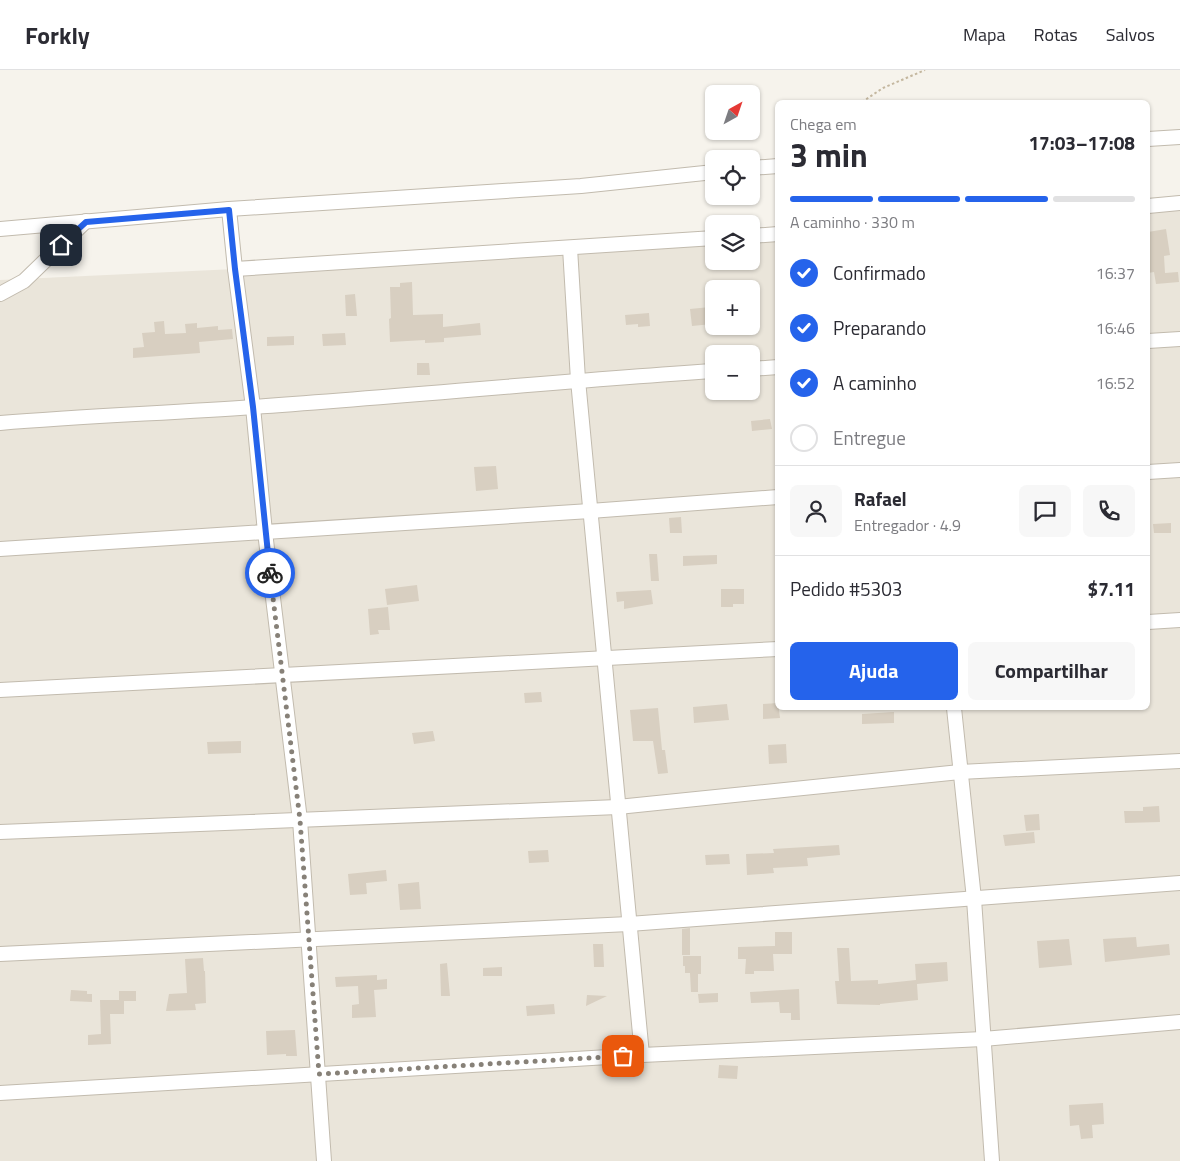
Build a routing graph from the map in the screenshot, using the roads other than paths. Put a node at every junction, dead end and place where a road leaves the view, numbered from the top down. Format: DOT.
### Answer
graph roads {
  1 [pos="1180,137"];
  2 [pos="1150,139"];
  3 [pos="775,166"];
  4 [pos="760,167"];
  5 [pos="705,173"];
  6 [pos="1180,204"];
  7 [pos="1150,206"];
  8 [pos="229,210"];
  9 [pos="86,222"];
  10 [pos="0,228"];
  11 [pos="775,234"];
  12 [pos="760,235"];
  13 [pos="705,239"];
  14 [pos="570,248"];
  15 [pos="235,269"];
  16 [pos="0,294"];
  17 [pos="1180,339"];
  18 [pos="1150,341"];
  19 [pos="775,367"];
  20 [pos="760,368"];
  21 [pos="705,372"];
  22 [pos="578,380"];
  23 [pos="253,407"];
  24 [pos="0,423"];
  25 [pos="1180,470"];
  26 [pos="1150,472"];
  27 [pos="775,498"];
  28 [pos="590,512"];
  29 [pos="266,532"];
  30 [pos="0,549"];
  31 [pos="1180,620"];
  32 [pos="1150,622"];
  33 [pos="775,648"];
  34 [pos="604,658"];
  35 [pos="282,675"];
  36 [pos="0,690"];
  37 [pos="954,710"];
  38 [pos="1180,761"];
  39 [pos="960,772"];
  40 [pos="618,807"];
  41 [pos="300,820"];
  42 [pos="0,832"];
  43 [pos="1180,883"];
  44 [pos="974,899"];
  45 [pos="629,924"];
  46 [pos="308,939"];
  47 [pos="0,954"];
  48 [pos="1180,1022"];
  49 [pos="983,1039"];
  50 [pos="642,1054"];
  51 [pos="319,1074"];
  52 [pos="0,1093"];
  53 [pos="324,1161"];
  54 [pos="992,1161"];
  1 -- 2 [label="street"];
  3 -- 4 [label="street"];
  5 -- 8 [label="street"];
  6 -- 7 [label="street"];
  8 -- 9 [label="street"];
  8 -- 15 [label="street"];
  9 -- 10 [label="street"];
  9 -- 16 [label="street"];
  11 -- 12 [label="street"];
  13 -- 14 [label="street"];
  14 -- 15 [label="street"];
  14 -- 22 [label="street"];
  15 -- 23 [label="street"];
  17 -- 18 [label="street"];
  19 -- 20 [label="street"];
  21 -- 22 [label="street"];
  22 -- 23 [label="street"];
  22 -- 28 [label="street"];
  23 -- 24 [label="street"];
  23 -- 29 [label="street"];
  25 -- 26 [label="street"];
  27 -- 28 [label="street"];
  28 -- 29 [label="street"];
  28 -- 34 [label="street"];
  29 -- 30 [label="street"];
  29 -- 35 [label="street"];
  31 -- 32 [label="street"];
  33 -- 34 [label="street"];
  34 -- 35 [label="street"];
  34 -- 40 [label="street"];
  35 -- 36 [label="street"];
  35 -- 41 [label="street"];
  37 -- 39 [label="street"];
  38 -- 39 [label="street"];
  39 -- 40 [label="street"];
  39 -- 44 [label="street"];
  40 -- 41 [label="street"];
  40 -- 45 [label="street"];
  41 -- 42 [label="street"];
  41 -- 46 [label="street"];
  43 -- 44 [label="street"];
  44 -- 45 [label="street"];
  44 -- 49 [label="street"];
  45 -- 46 [label="street"];
  45 -- 50 [label="street"];
  46 -- 47 [label="street"];
  46 -- 51 [label="street"];
  48 -- 49 [label="street"];
  49 -- 50 [label="street"];
  49 -- 54 [label="street"];
  50 -- 51 [label="street"];
  51 -- 52 [label="street"];
  51 -- 53 [label="street"];
}
